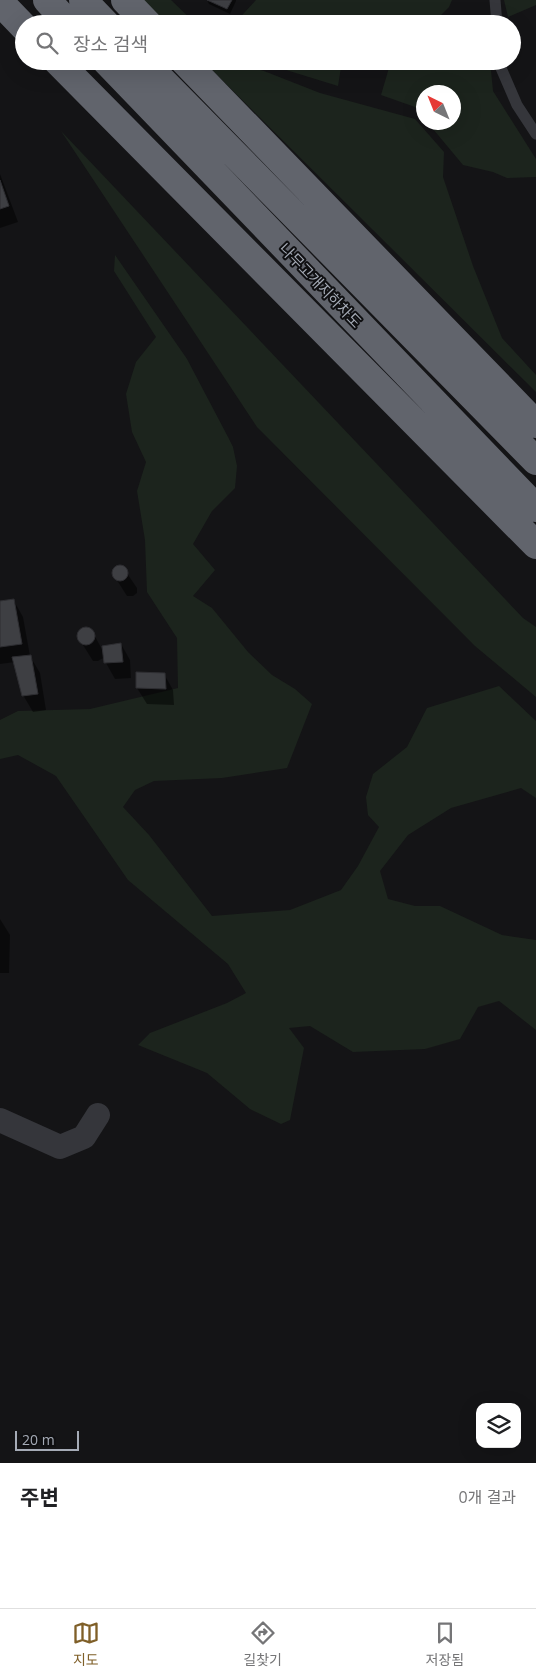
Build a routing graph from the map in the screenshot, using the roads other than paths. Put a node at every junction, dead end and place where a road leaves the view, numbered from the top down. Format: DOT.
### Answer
graph roads {
  1 [pos="46,0"];
  2 [pos="83,0"];
  3 [pos="125,0"];
  4 [pos="495,0"];
  5 [pos="60,15"];
  6 [pos="97,15"];
  7 [pos="139,15"];
  8 [pos="496,15"];
  9 [pos="66,70"];
  10 [pos="115,70"];
  11 [pos="152,70"];
  12 [pos="193,70"];
  13 [pos="502,70"];
  14 [pos="536,134"];
  15 [pos="536,424"];
  16 [pos="536,461"];
  17 [pos="536,508"];
  18 [pos="536,545"];
  19 [pos="98,1115"];
  20 [pos="0,1120"];
  1 -- 5 [label="highway"];
  2 -- 6 [label="highway"];
  3 -- 7 [label="highway"];
  4 -- 8 [label="lane"];
  9 -- 18 [label="highway"];
  10 -- 17 [label="highway, 나무고개지하차도"];
  11 -- 16 [label="highway, 나무고개지하차도"];
  12 -- 15 [label="highway"];
  13 -- 14 [label="lane"];
  19 -- 20 [label="street"];
}
